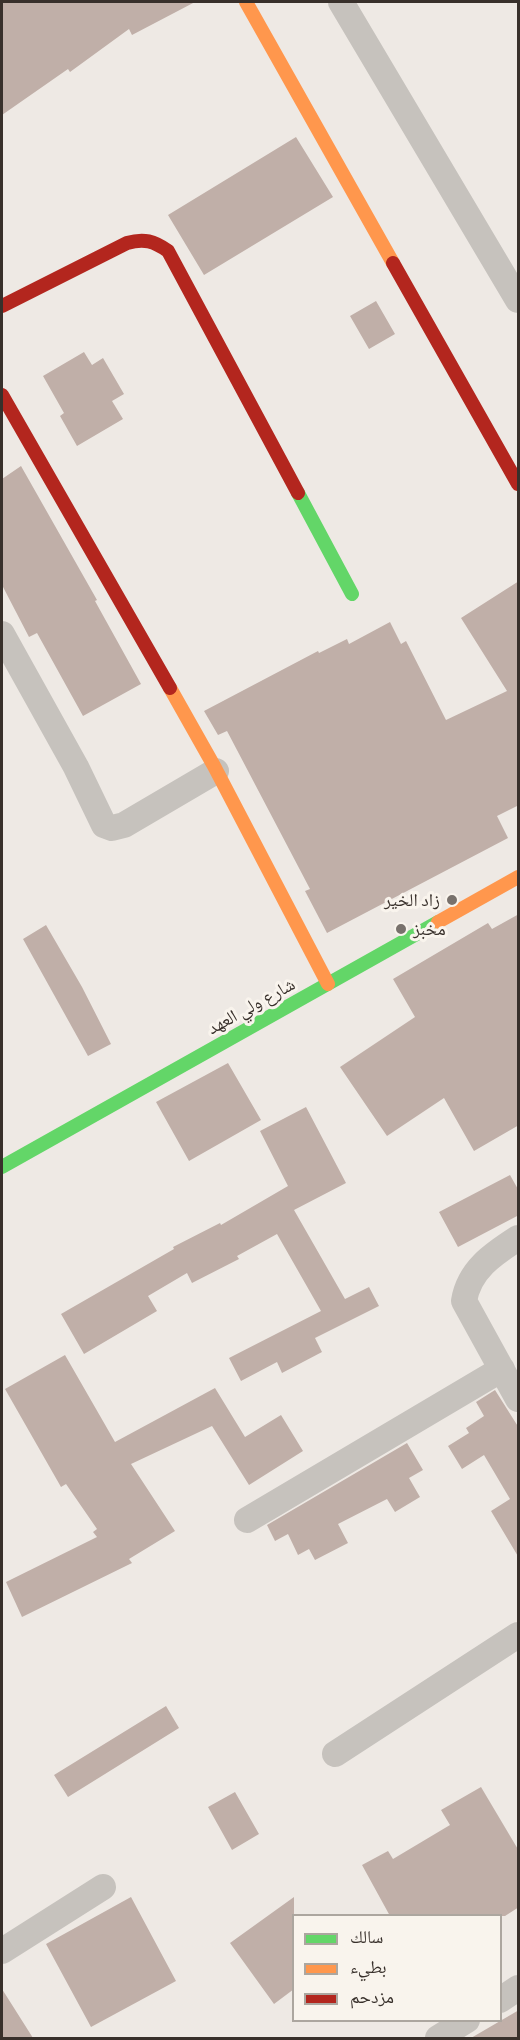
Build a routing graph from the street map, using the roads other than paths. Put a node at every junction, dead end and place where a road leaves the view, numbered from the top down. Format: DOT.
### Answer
graph roads {
  1 [pos="246,2"];
  2 [pos="341,2"];
  3 [pos="519,300"];
  4 [pos="2,306"];
  5 [pos="2,395"];
  6 [pos="519,484"];
  7 [pos="352,594"];
  8 [pos="2,634"];
  9 [pos="216,771"];
  10 [pos="519,877"];
  11 [pos="328,984"];
  12 [pos="2,1167"];
  13 [pos="519,1238"];
  14 [pos="502,1369"];
  15 [pos="519,1398"];
  16 [pos="247,1520"];
  17 [pos="519,1635"];
  18 [pos="335,1754"];
  19 [pos="103,1887"];
  20 [pos="2,1952"];
  21 [pos="519,1988"];
  22 [pos="502,1999"];
  23 [pos="464,2022"];
  24 [pos="438,2038"];
  1 -- 6 [label="street"];
  2 -- 3 [label="street"];
  4 -- 7 [label="street"];
  5 -- 9 [label="street"];
  8 -- 9 [label="street"];
  9 -- 11 [label="street"];
  10 -- 11 [label="street, شارع ولي العهد"];
  11 -- 12 [label="street, شارع ولي العهد"];
  13 -- 14 [label="street"];
  14 -- 15 [label="street"];
  14 -- 16 [label="street"];
  17 -- 18 [label="street"];
  19 -- 20 [label="street"];
  21 -- 22 [label="street"];
  23 -- 24 [label="street"];
}
